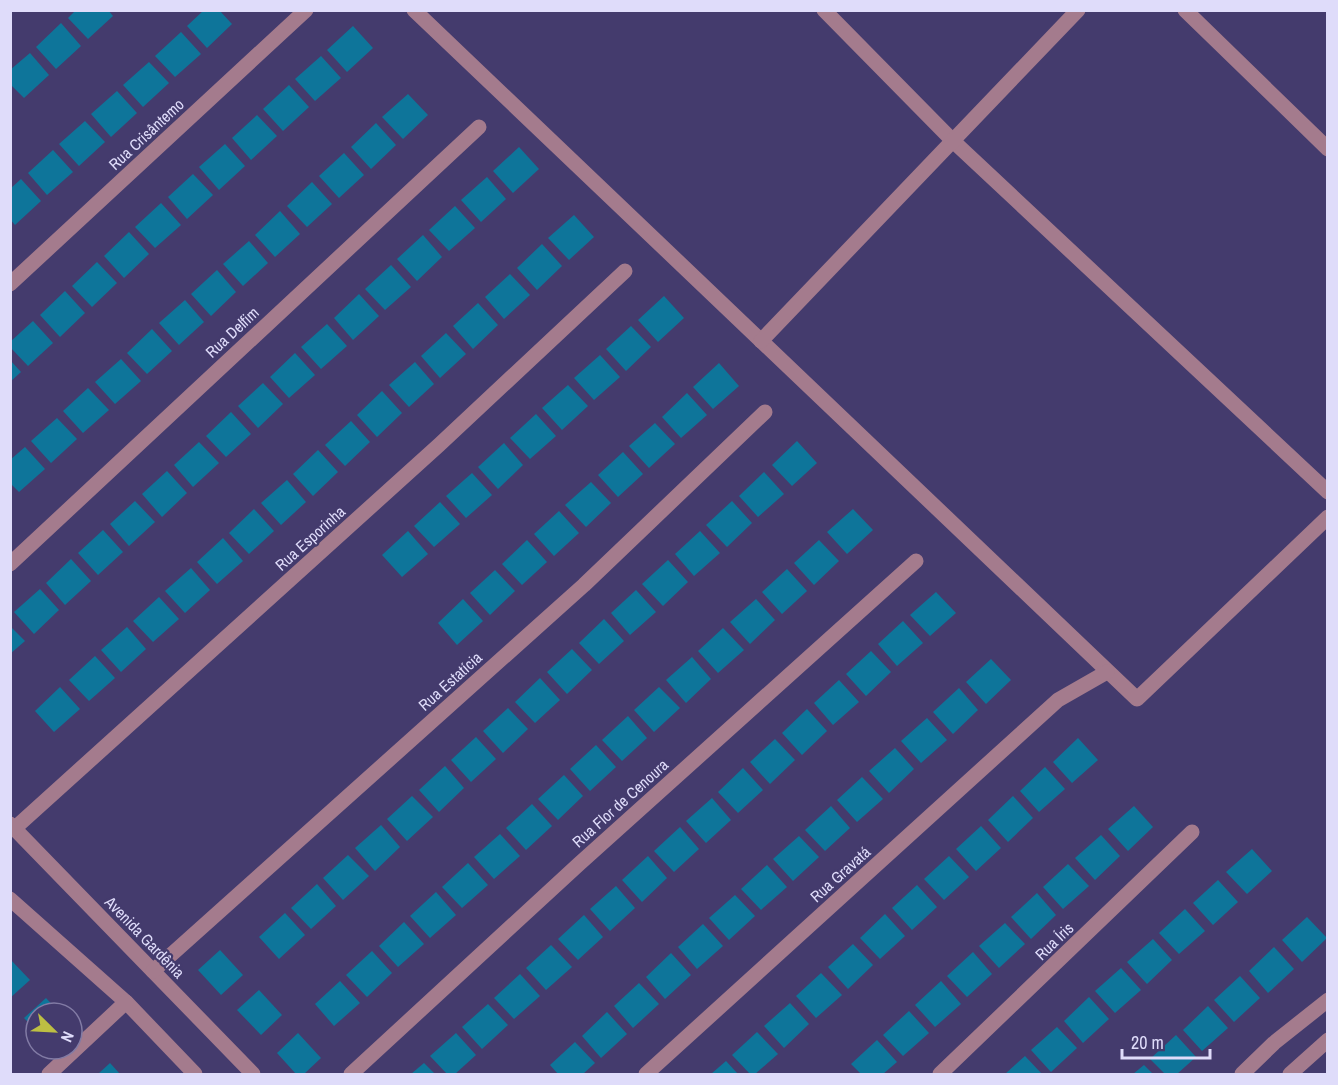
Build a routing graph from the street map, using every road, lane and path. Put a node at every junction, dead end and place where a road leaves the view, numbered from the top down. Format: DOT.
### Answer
graph roads {
  1 [pos="306,10"];
  2 [pos="414,10"];
  3 [pos="824,10"];
  4 [pos="1078,10"];
  5 [pos="1185,10"];
  6 [pos="479,127"];
  7 [pos="953,141"];
  8 [pos="1328,149"];
  9 [pos="625,271"];
  10 [pos="10,284"];
  11 [pos="761,341"];
  12 [pos="765,412"];
  13 [pos="1328,492"];
  14 [pos="1328,517"];
  15 [pos="916,561"];
  16 [pos="10,564"];
  17 [pos="1107,672"];
  18 [pos="13,826"];
  19 [pos="1192,832"];
  20 [pos="10,899"];
  21 [pos="153,971"];
  22 [pos="1328,1000"];
  23 [pos="126,1002"];
  24 [pos="1328,1040"];
  25 [pos="49,1074"];
  26 [pos="195,1074"];
  27 [pos="253,1074"];
  28 [pos="351,1074"];
  29 [pos="646,1074"];
  30 [pos="940,1074"];
  31 [pos="1242,1074"];
  32 [pos="1290,1074"];
  1 -- 10 [label="street, Rua Crisântemo"];
  2 -- 11 [label="street"];
  3 -- 7 [label="street"];
  4 -- 7 [label="street"];
  5 -- 8 [label="street"];
  6 -- 16 [label="street, Rua Delfim"];
  7 -- 11 [label="street"];
  7 -- 13 [label="street"];
  9 -- 18 [label="street, Rua Esporinha"];
  11 -- 17 [label="street"];
  12 -- 21 [label="street, Rua Estatícia"];
  14 -- 17 [label="street"];
  15 -- 28 [label="street, Rua Flor de Cenoura"];
  17 -- 29 [label="street, Rua Gravatá"];
  18 -- 21 [label="street, Avenida Gardênia"];
  19 -- 30 [label="street, Rua Íris"];
  20 -- 23 [label="street"];
  21 -- 27 [label="street, Avenida Gardênia"];
  22 -- 31 [label="street"];
  23 -- 25 [label="street"];
  23 -- 26 [label="street"];
  24 -- 32 [label="street"];
}
